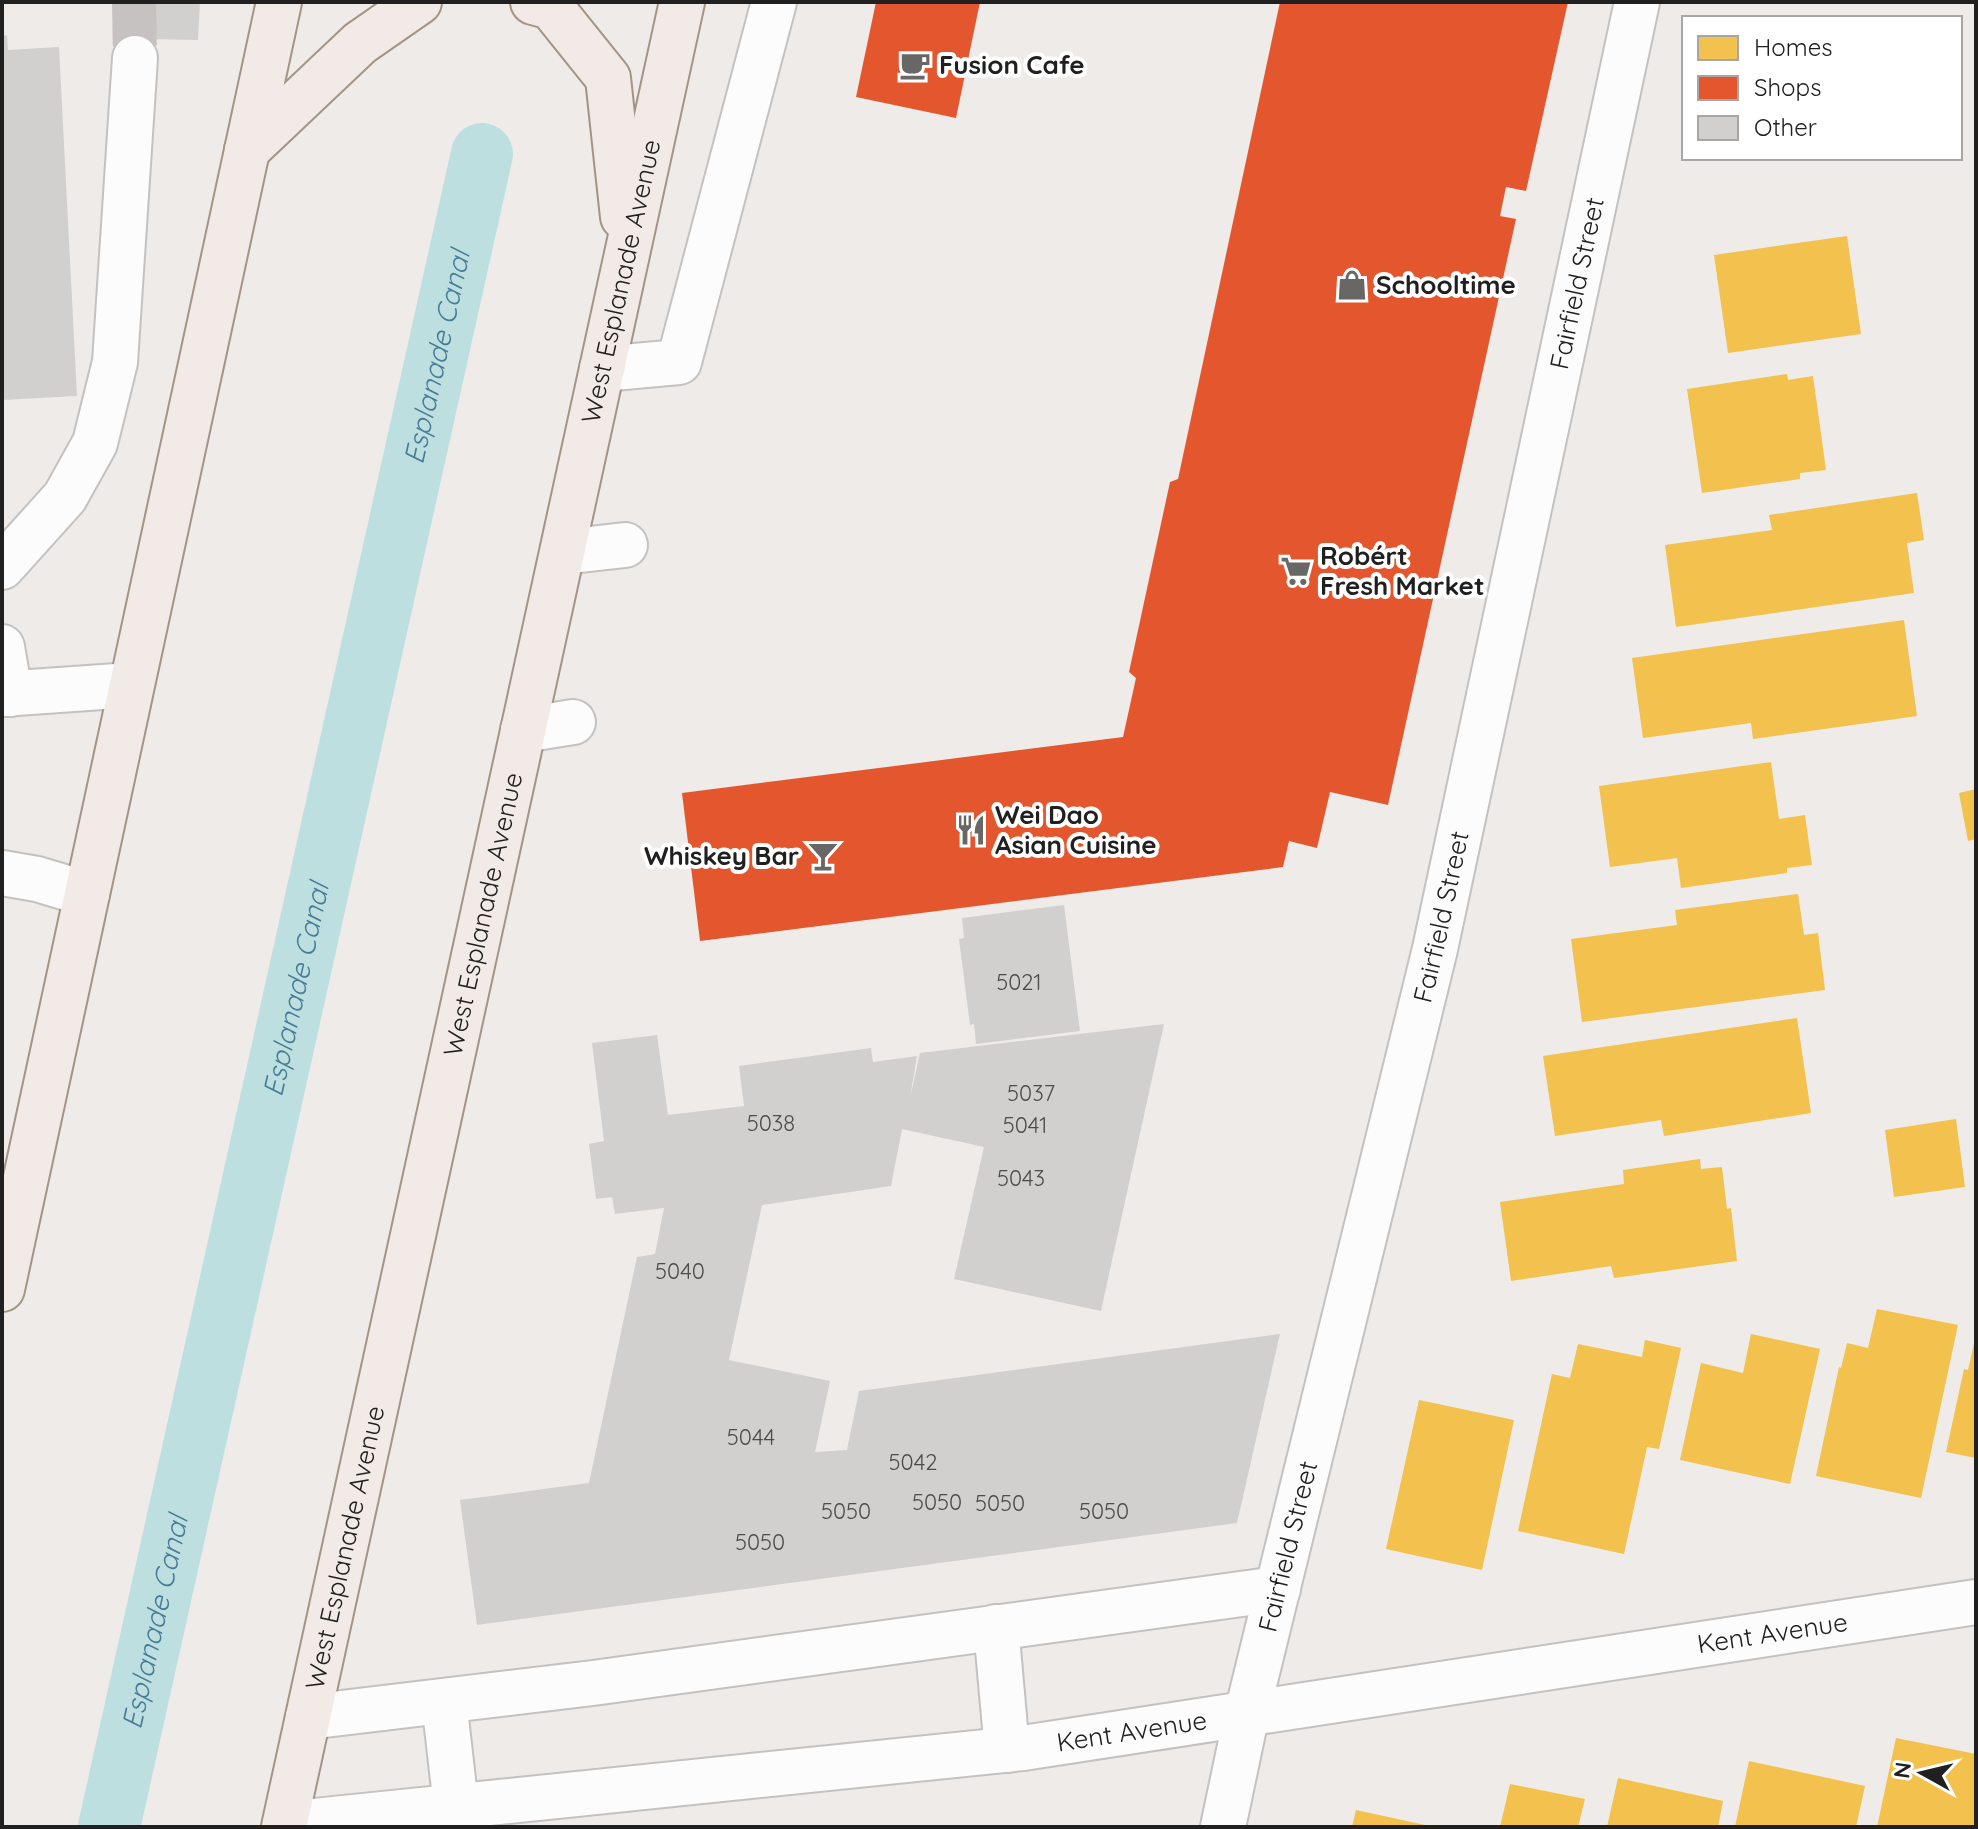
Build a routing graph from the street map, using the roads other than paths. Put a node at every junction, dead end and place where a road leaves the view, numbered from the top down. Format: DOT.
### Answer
graph roads {
  1 [pos="279,2"];
  2 [pos="419,2"];
  3 [pos="533,2"];
  4 [pos="682,2"];
  5 [pos="774,2"];
  6 [pos="1637,2"];
  7 [pos="135,58"];
  8 [pos="247,150"];
  9 [pos="627,255"];
  10 [pos="602,369"];
  11 [pos="625,545"];
  12 [pos="563,552"];
  13 [pos="2,567"];
  14 [pos="2,647"];
  15 [pos="131,685"];
  16 [pos="6,694"];
  17 [pos="573,722"];
  18 [pos="523,730"];
  19 [pos="2,873"];
  20 [pos="87,894"];
  21 [pos="2,1289"];
  22 [pos="1278,1589"];
  23 [pos="1976,1602"];
  24 [pos="996,1627"];
  25 [pos="444,1701"];
  26 [pos="1247,1713"];
  27 [pos="308,1717"];
  28 [pos="1007,1750"];
  29 [pos="456,1806"];
  30 [pos="284,1826"];
  31 [pos="1223,1827"];
  1 -- 8 [label="main road"];
  2 -- 8 [label="main road"];
  3 -- 9 [label="main road"];
  4 -- 9 [label="main road, West Esplanade Avenue"];
  5 -- 10 [label="street"];
  6 -- 22 [label="street, Fairfield Street"];
  7 -- 13 [label="street"];
  8 -- 15 [label="main road"];
  9 -- 10 [label="main road, West Esplanade Avenue"];
  10 -- 12 [label="main road, West Esplanade Avenue"];
  11 -- 12 [label="street"];
  12 -- 18 [label="main road, West Esplanade Avenue"];
  14 -- 16 [label="street"];
  15 -- 16 [label="street"];
  15 -- 20 [label="main road"];
  17 -- 18 [label="street"];
  18 -- 27 [label="main road, West Esplanade Avenue"];
  19 -- 20 [label="street"];
  20 -- 21 [label="main road"];
  22 -- 24 [label="street"];
  22 -- 26 [label="street, Fairfield Street"];
  23 -- 26 [label="street, Kent Avenue"];
  24 -- 25 [label="street"];
  24 -- 28 [label="street"];
  25 -- 27 [label="street"];
  25 -- 29 [label="street"];
  26 -- 28 [label="street, Kent Avenue"];
  26 -- 31 [label="street, Fairfield Street"];
  27 -- 30 [label="main road, West Esplanade Avenue"];
  28 -- 29 [label="street, Kent Avenue"];
  29 -- 30 [label="street, Kent Avenue"];
}
